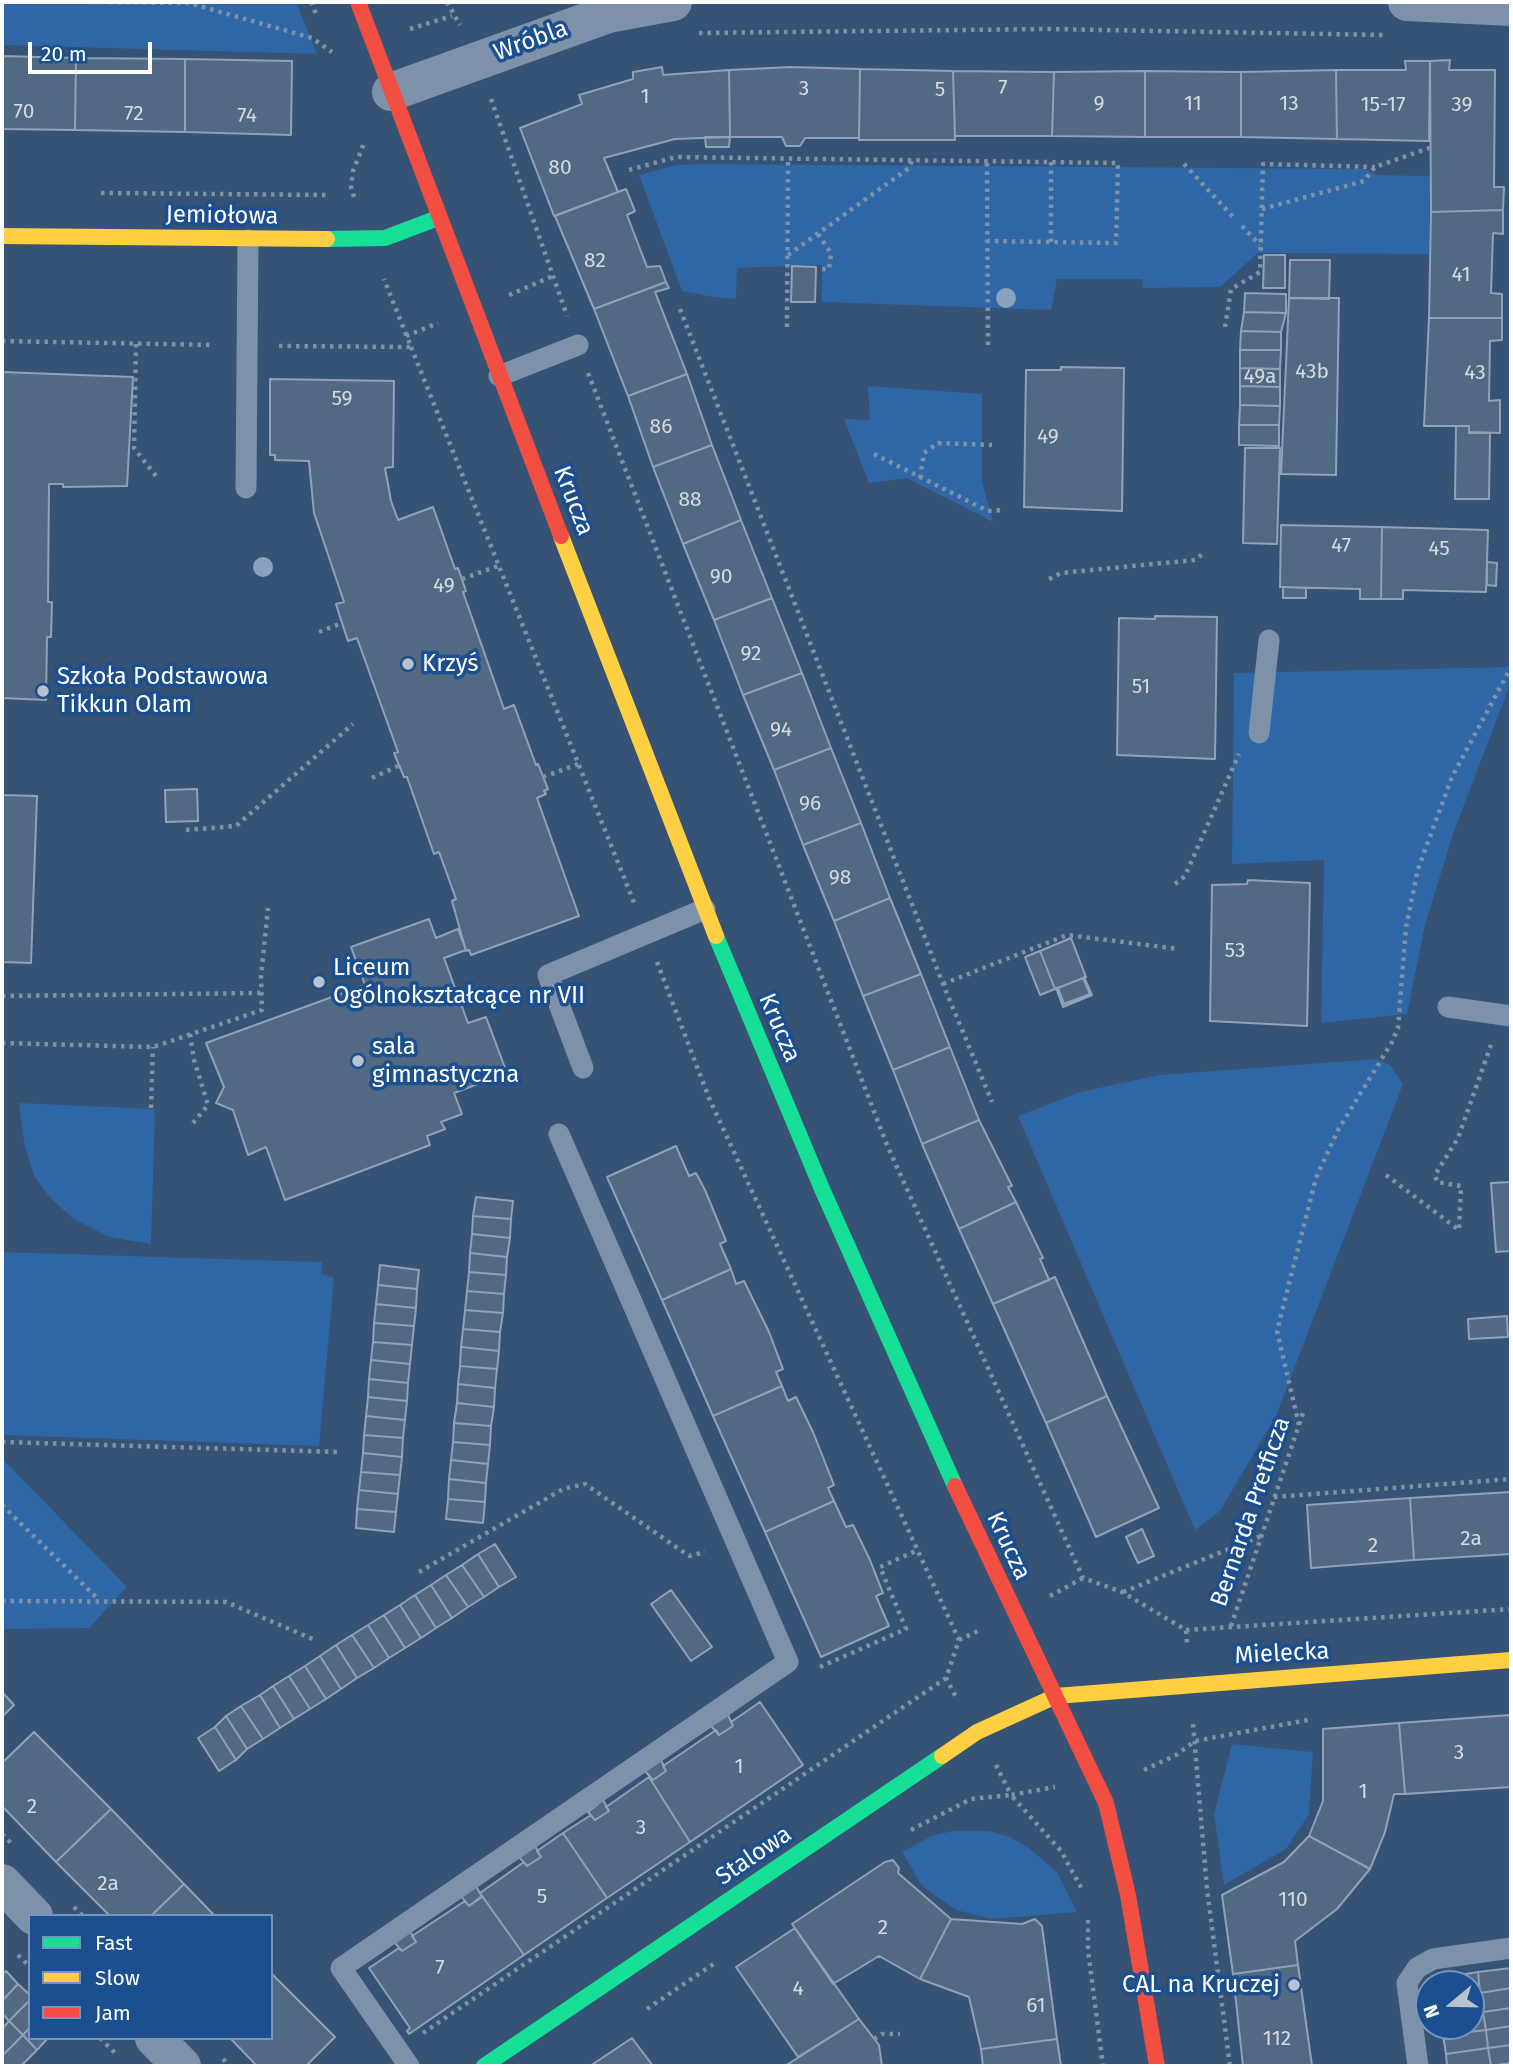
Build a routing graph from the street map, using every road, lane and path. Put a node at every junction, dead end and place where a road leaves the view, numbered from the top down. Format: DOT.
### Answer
graph roads {
  1 [pos="92,2"];
  2 [pos="186,2"];
  3 [pos="311,2"];
  4 [pos="358,2"];
  5 [pos="447,2"];
  6 [pos="673,2"];
  7 [pos="1407,2"];
  8 [pos="1511,7"];
  9 [pos="453,16"];
  10 [pos="321,27"];
  11 [pos="465,30"];
  12 [pos="398,33"];
  13 [pos="697,33"];
  14 [pos="1388,35"];
  15 [pos="327,39"];
  16 [pos="332,51"];
  17 [pos="339,52"];
  18 [pos="336,63"];
  19 [pos="391,92"];
  20 [pos="489,94"];
  21 [pos="360,133"];
  22 [pos="1432,147"];
  23 [pos="788,158"];
  24 [pos="912,160"];
  25 [pos="1051,162"];
  26 [pos="987,163"];
  27 [pos="1184,164"];
  28 [pos="1375,167"];
  29 [pos="629,170"];
  30 [pos="95,194"];
  31 [pos="353,195"];
  32 [pos="358,208"];
  33 [pos="1262,209"];
  34 [pos="438,218"];
  35 [pos="1236,219"];
  36 [pos="1242,226"];
  37 [pos="818,234"];
  38 [pos="2,236"];
  39 [pos="248,240"];
  40 [pos="987,241"];
  41 [pos="1051,242"];
  42 [pos="1261,245"];
  43 [pos="788,256"];
  44 [pos="819,269"];
  45 [pos="553,276"];
  46 [pos="498,299"];
  47 [pos="680,309"];
  48 [pos="448,319"];
  49 [pos="787,327"];
  50 [pos="1225,327"];
  51 [pos="406,337"];
  52 [pos="136,344"];
  53 [pos="578,345"];
  54 [pos="988,346"];
  55 [pos="411,347"];
  56 [pos="499,376"];
  57 [pos="992,444"];
  58 [pos="874,454"];
  59 [pos="156,476"];
  60 [pos="920,478"];
  61 [pos="246,488"];
  62 [pos="1003,510"];
  63 [pos="1205,552"];
  64 [pos="498,566"];
  65 [pos="462,579"];
  66 [pos="1049,579"];
  67 [pos="342,623"];
  68 [pos="320,632"];
  69 [pos="1269,640"];
  70 [pos="1511,667"];
  71 [pos="1260,709"];
  72 [pos="352,724"];
  73 [pos="1259,733"];
  74 [pos="578,764"];
  75 [pos="400,765"];
  76 [pos="372,778"];
  77 [pos="544,778"];
  78 [pos="186,830"];
  79 [pos="1175,884"];
  80 [pos="268,908"];
  81 [pos="705,908"];
  82 [pos="646,933"];
  83 [pos="1180,949"];
  84 [pos="943,984"];
  85 [pos="261,993"];
  86 [pos="2,996"];
  87 [pos="1448,1007"];
  88 [pos="1508,1016"];
  89 [pos="190,1034"];
  90 [pos="2,1044"];
  91 [pos="153,1047"];
  92 [pos="583,1068"];
  93 [pos="992,1102"];
  94 [pos="151,1108"];
  95 [pos="192,1123"];
  96 [pos="559,1134"];
  97 [pos="1386,1175"];
  98 [pos="1304,1410"];
  99 [pos="1299,1425"];
  100 [pos="2,1442"];
  101 [pos="340,1451"];
  102 [pos="1511,1479"];
  103 [pos="1274,1497"];
  104 [pos="2,1506"];
  105 [pos="1261,1536"];
  106 [pos="737,1544"];
  107 [pos="918,1550"];
  108 [pos="419,1572"];
  109 [pos="1083,1578"];
  110 [pos="1122,1592"];
  111 [pos="1044,1599"];
  112 [pos="98,1600"];
  113 [pos="2,1601"];
  114 [pos="1511,1609"];
  115 [pos="1231,1626"];
  116 [pos="985,1627"];
  117 [pos="1186,1630"];
  118 [pos="315,1640"];
  119 [pos="959,1640"];
  120 [pos="1187,1652"];
  121 [pos="1511,1661"];
  122 [pos="789,1662"];
  123 [pos="946,1678"];
  124 [pos="1056,1696"];
  125 [pos="959,1702"];
  126 [pos="1192,1716"];
  127 [pos="1317,1718"];
  128 [pos="1195,1741"];
  129 [pos="996,1765"];
  130 [pos="1144,1770"];
  131 [pos="1055,1787"];
  132 [pos="1011,1796"];
  133 [pos="909,1830"];
  134 [pos="2,1883"];
  135 [pos="1088,1899"];
  136 [pos="1088,1912"];
  137 [pos="32,1914"];
  138 [pos="1511,1948"];
  139 [pos="718,1961"];
  140 [pos="640,2013"];
  141 [pos="900,2034"];
  142 [pos="874,2039"];
  143 [pos="156,2040"];
  144 [pos="404,2058"];
  145 [pos="182,2066"];
  146 [pos="484,2066"];
  147 [pos="1103,2066"];
  148 [pos="1157,2066"];
  149 [pos="1230,2066"];
  150 [pos="1418,2066"];
  1 -- 2 [label="path"];
  2 -- 16 [label="path"];
  3 -- 10 [label="path"];
  4 -- 19 [label="street, Krucza"];
  5 -- 9 [label="path"];
  6 -- 19 [label="street, Wróbla"];
  7 -- 8 [label="street"];
  9 -- 11 [label="path"];
  9 -- 12 [label="path"];
  13 -- 14 [label="path"];
  15 -- 16 [label="path"];
  16 -- 17 [label="path"];
  16 -- 18 [label="path"];
  19 -- 34 [label="street, Krucza"];
  20 -- 45 [label="path"];
  21 -- 31 [label="path"];
  22 -- 28 [label="path"];
  23 -- 24 [label="path"];
  23 -- 29 [label="path"];
  23 -- 43 [label="path"];
  24 -- 26 [label="path"];
  24 -- 37 [label="path"];
  25 -- 26 [label="path"];
  25 -- 41 [label="path"];
  25 -- 41 [label="path"];
  26 -- 40 [label="path"];
  27 -- 35 [label="path"];
  28 -- 33 [label="path"];
  28 -- 33 [label="path"];
  30 -- 31 [label="path"];
  31 -- 32 [label="path"];
  33 -- 42 [label="path"];
  34 -- 39 [label="street, Jemiołowa"];
  34 -- 56 [label="street, Krucza"];
  36 -- 42 [label="path"];
  37 -- 43 [label="path"];
  37 -- 44 [label="path"];
  38 -- 39 [label="street, Jemiołowa"];
  39 -- 61 [label="lane"];
  40 -- 41 [label="path"];
  40 -- 54 [label="path"];
  42 -- 50 [label="path"];
  43 -- 49 [label="path"];
  45 -- 46 [label="path"];
  45 -- 53 [label="path"];
  47 -- 84 [label="path"];
  48 -- 51 [label="path"];
  52 -- 59 [label="path"];
  53 -- 56 [label="lane"];
  53 -- 109 [label="path"];
  55 -- 64 [label="path"];
  56 -- 81 [label="street, Krucza"];
  57 -- 60 [label="path"];
  58 -- 60 [label="path"];
  60 -- 62 [label="path"];
  63 -- 66 [label="path"];
  64 -- 65 [label="path"];
  64 -- 74 [label="path"];
  67 -- 68 [label="path"];
  69 -- 71 [label="lane"];
  70 -- 99 [label="path"];
  71 -- 73 [label="lane"];
  71 -- 79 [label="path"];
  72 -- 78 [label="path"];
  74 -- 77 [label="path"];
  74 -- 82 [label="path"];
  75 -- 76 [label="path"];
  80 -- 85 [label="path"];
  81 -- 82 [label="lane"];
  81 -- 124 [label="street, Krucza"];
  82 -- 92 [label="lane"];
  82 -- 107 [label="path"];
  83 -- 84 [label="path"];
  84 -- 93 [label="path"];
  85 -- 86 [label="path"];
  85 -- 89 [label="path"];
  87 -- 88 [label="lane"];
  88 -- 97 [label="path"];
  89 -- 91 [label="path"];
  89 -- 95 [label="path"];
  90 -- 91 [label="path"];
  91 -- 94 [label="path"];
  96 -- 106 [label="lane"];
  98 -- 99 [label="path, Bernarda Pretficza"];
  99 -- 103 [label="path, Bernarda Pretficza"];
  100 -- 101 [label="path"];
  102 -- 103 [label="path"];
  103 -- 105 [label="path, Bernarda Pretficza"];
  104 -- 112 [label="path"];
  105 -- 110 [label="path"];
  105 -- 115 [label="path, Bernarda Pretficza"];
  106 -- 108 [label="path"];
  106 -- 122 [label="lane"];
  107 -- 119 [label="path"];
  107 -- 122 [label="path"];
  109 -- 110 [label="path"];
  109 -- 111 [label="path"];
  110 -- 117 [label="path"];
  112 -- 113 [label="path"];
  112 -- 118 [label="path"];
  114 -- 115 [label="path"];
  115 -- 117 [label="path"];
  116 -- 119 [label="path"];
  117 -- 120 [label="path"];
  119 -- 123 [label="path"];
  121 -- 124 [label="street, Mielecka"];
  122 -- 144 [label="lane"];
  123 -- 125 [label="path"];
  123 -- 144 [label="path"];
  124 -- 146 [label="street, Stalowa"];
  124 -- 148 [label="street, Krucza"];
  126 -- 128 [label="path"];
  127 -- 128 [label="path"];
  128 -- 130 [label="path"];
  128 -- 149 [label="path"];
  129 -- 132 [label="path"];
  131 -- 132 [label="path"];
  132 -- 133 [label="path"];
  132 -- 135 [label="path"];
  134 -- 137 [label="street"];
  136 -- 147 [label="path"];
  138 -- 150 [label="lane"];
  139 -- 140 [label="path"];
  141 -- 142 [label="path"];
  143 -- 145 [label="street"];
}
